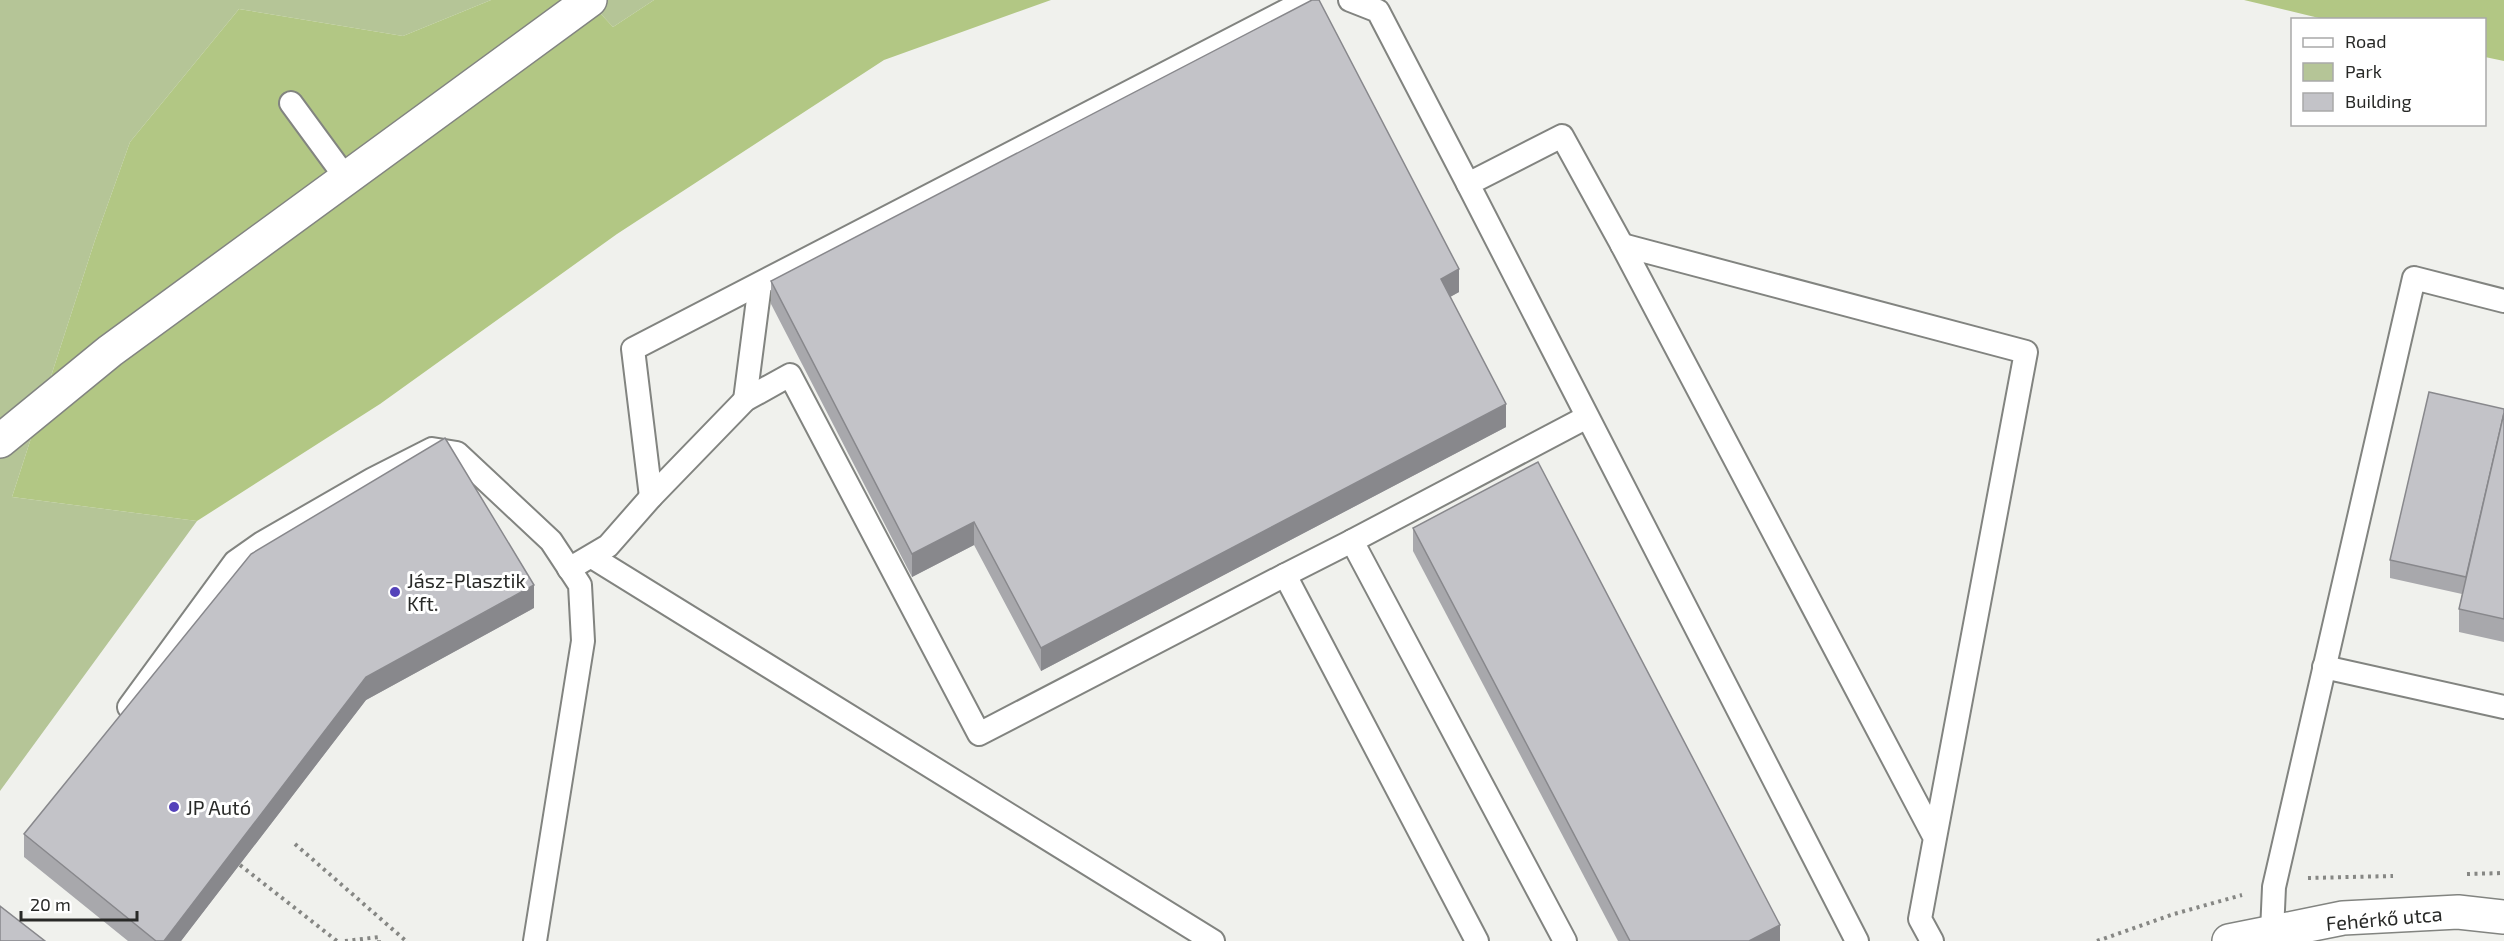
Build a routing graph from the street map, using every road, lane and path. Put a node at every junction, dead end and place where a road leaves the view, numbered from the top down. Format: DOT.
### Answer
graph roads {
  1 [pos="590,0"];
  2 [pos="1306,0"];
  3 [pos="1350,0"];
  4 [pos="291,103"];
  5 [pos="346,178"];
  6 [pos="1468,184"];
  7 [pos="1622,245"];
  8 [pos="760,284"];
  9 [pos="2504,301"];
  10 [pos="745,400"];
  11 [pos="1587,417"];
  12 [pos="0,441"];
  13 [pos="651,497"];
  14 [pos="1352,541"];
  15 [pos="592,556"];
  16 [pos="569,569"];
  17 [pos="1285,575"];
  18 [pos="2324,667"];
  19 [pos="2504,707"];
  20 [pos="118,722"];
  21 [pos="1935,838"];
  22 [pos="295,844"];
  23 [pos="240,865"];
  24 [pos="2504,917"];
  25 [pos="1920,919"];
  26 [pos="2272,932"];
  27 [pos="2305,933"];
  28 [pos="337,941"];
  29 [pos="345,941"];
  30 [pos="379,941"];
  31 [pos="406,941"];
  32 [pos="535,941"];
  33 [pos="1213,941"];
  34 [pos="1477,941"];
  35 [pos="1565,941"];
  36 [pos="1857,941"];
  37 [pos="1912,941"];
  38 [pos="1932,941"];
  39 [pos="2229,941"];
  1 -- 5 [label="main road"];
  2 -- 8 [label="lane"];
  3 -- 6 [label="lane"];
  4 -- 5 [label="lane"];
  5 -- 12 [label="main road"];
  6 -- 7 [label="lane"];
  6 -- 11 [label="lane"];
  7 -- 21 [label="lane"];
  7 -- 21 [label="lane"];
  8 -- 10 [label="lane"];
  8 -- 13 [label="lane"];
  9 -- 18 [label="lane"];
  10 -- 13 [label="lane"];
  10 -- 17 [label="lane"];
  11 -- 14 [label="lane"];
  11 -- 36 [label="lane"];
  13 -- 15 [label="lane"];
  14 -- 17 [label="lane"];
  14 -- 35 [label="lane"];
  15 -- 16 [label="lane"];
  15 -- 33 [label="lane"];
  16 -- 20 [label="lane"];
  16 -- 32 [label="lane"];
  17 -- 34 [label="lane"];
  18 -- 19 [label="lane"];
  18 -- 26 [label="lane"];
  21 -- 25 [label="lane"];
  22 -- 31 [label="path"];
  23 -- 28 [label="path"];
  24 -- 27 [label="main road, Fehérkő utca"];
  25 -- 37 [label="lane"];
  25 -- 38 [label="lane"];
  26 -- 27 [label="main road, Fehérkő utca"];
  26 -- 39 [label="main road, Fehérkő utca"];
  29 -- 30 [label="path"];
}
